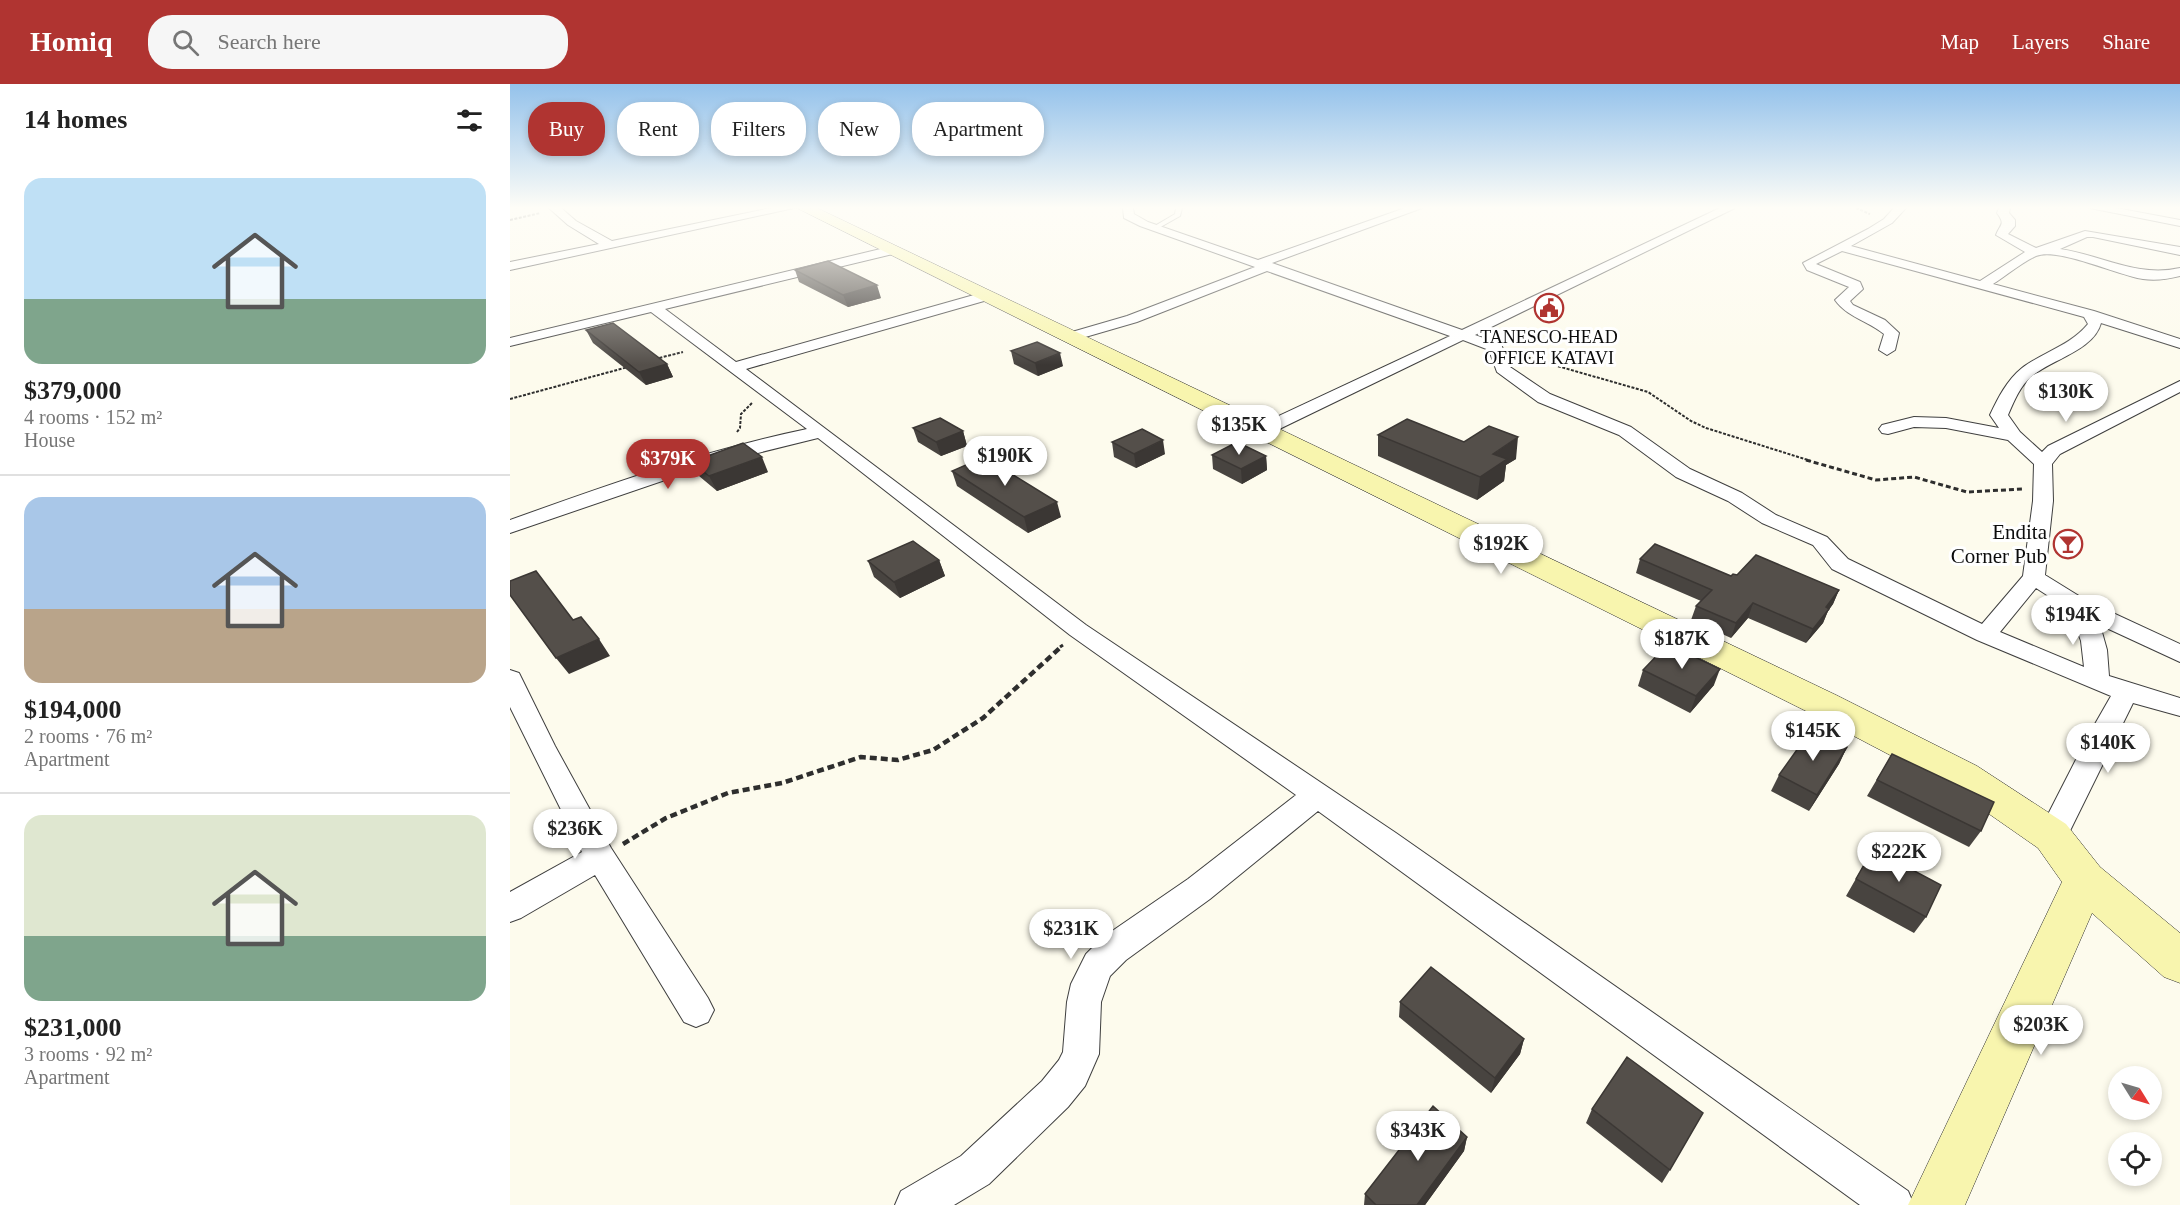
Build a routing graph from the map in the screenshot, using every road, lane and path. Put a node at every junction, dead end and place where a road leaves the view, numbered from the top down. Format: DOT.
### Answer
graph roads {
  1 [pos="542,260"];
  2 [pos="850,260"];
  3 [pos="914,260"];
  4 [pos="1250,260"];
  5 [pos="1277,260"];
  6 [pos="1621,260"];
  7 [pos="1815,260"];
  8 [pos="1889,260"];
  9 [pos="2024,260"];
  10 [pos="2082,260"];
  11 [pos="1264,265"];
  12 [pos="510,267"];
  13 [pos="2180,272"];
  14 [pos="2152,276"];
  15 [pos="1981,286"];
  16 [pos="2180,286"];
  17 [pos="986,296"];
  18 [pos="653,307"];
  19 [pos="2089,314"];
  20 [pos="1466,335"];
  21 [pos="1070,337"];
  22 [pos="510,342"];
  23 [pos="2180,344"];
  24 [pos="708,346"];
  25 [pos="1496,347"];
  26 [pos="1887,350"];
  27 [pos="653,360"];
  28 [pos="631,366"];
  29 [pos="735,367"];
  30 [pos="2180,386"];
  31 [pos="510,399"];
  32 [pos="814,427"];
  33 [pos="1888,429"];
  34 [pos="1261,431"];
  35 [pos="2014,436"];
  36 [pos="2043,462"];
  37 [pos="2043,489"];
  38 [pos="510,527"];
  39 [pos="2034,578"];
  40 [pos="2079,606"];
  41 [pos="1078,630"];
  42 [pos="1985,635"];
  43 [pos="2180,654"];
  44 [pos="510,679"];
  45 [pos="2097,679"];
  46 [pos="2126,692"];
  47 [pos="2180,707"];
  48 [pos="1317,795"];
  49 [pos="2052,836"];
  50 [pos="600,857"];
  51 [pos="2085,880"];
  52 [pos="510,908"];
  53 [pos="2180,962"];
  54 [pos="696,1010"];
  55 [pos="915,1205"];
  56 [pos="1894,1205"];
  57 [pos="1936,1205"];
  1 -- 12 [label="street"];
  2 -- 18 [label="street"];
  3 -- 17 [label="street"];
  4 -- 11 [label="street"];
  5 -- 11 [label="street"];
  6 -- 20 [label="street"];
  7 -- 26 [label="street"];
  8 -- 15 [label="street"];
  9 -- 15 [label="street"];
  10 -- 14 [label="street"];
  11 -- 20 [label="street"];
  11 -- 21 [label="street"];
  13 -- 14 [label="street"];
  14 -- 16 [label="street"];
  15 -- 19 [label="street"];
  17 -- 21 [label="street"];
  17 -- 29 [label="street"];
  18 -- 22 [label="street"];
  18 -- 24 [label="street"];
  19 -- 23 [label="street"];
  19 -- 35 [label="street"];
  20 -- 25 [label="street"];
  20 -- 34 [label="street"];
  21 -- 34 [label="street"];
  24 -- 27 [label="path"];
  24 -- 29 [label="street"];
  25 -- 37 [label="path"];
  25 -- 42 [label="street"];
  28 -- 31 [label="path"];
  29 -- 32 [label="street"];
  30 -- 36 [label="street"];
  32 -- 38 [label="street"];
  32 -- 41 [label="street"];
  33 -- 35 [label="street"];
  34 -- 49 [label="street"];
  35 -- 36 [label="street"];
  36 -- 37 [label="street"];
  37 -- 39 [label="street"];
  39 -- 40 [label="street"];
  39 -- 42 [label="street"];
  40 -- 43 [label="street"];
  40 -- 45 [label="street"];
  41 -- 48 [label="street"];
  41 -- 50 [label="path"];
  42 -- 45 [label="street"];
  44 -- 50 [label="street"];
  45 -- 46 [label="street"];
  46 -- 47 [label="street"];
  46 -- 49 [label="street"];
  48 -- 55 [label="street"];
  48 -- 56 [label="street"];
  49 -- 51 [label="street"];
  50 -- 52 [label="street"];
  50 -- 54 [label="street"];
  51 -- 53 [label="street"];
  51 -- 57 [label="street"];
}
